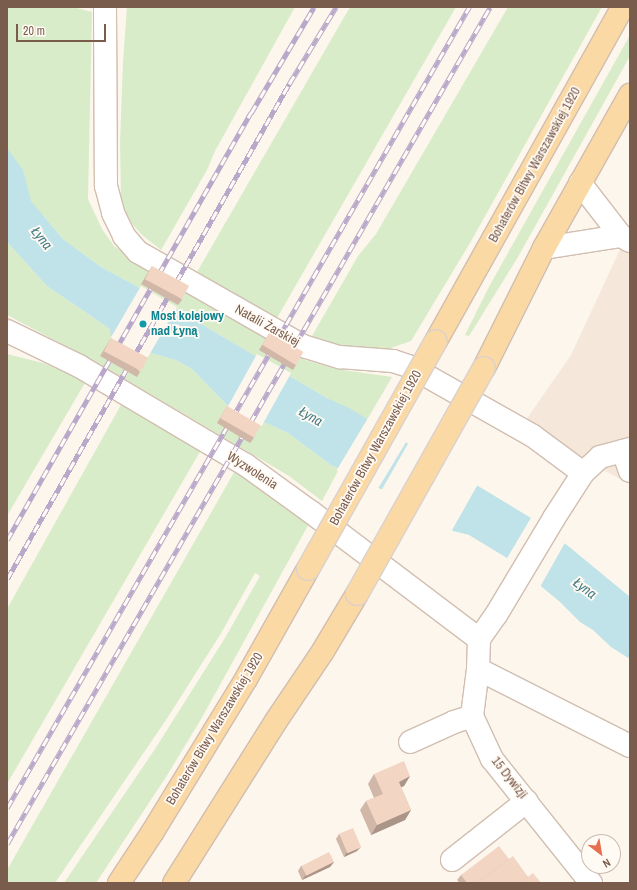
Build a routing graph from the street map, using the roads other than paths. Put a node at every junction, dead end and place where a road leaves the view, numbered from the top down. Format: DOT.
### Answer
graph roads {
  1 [pos="105,7"];
  2 [pos="623,7"];
  3 [pos="630,95"];
  4 [pos="580,183"];
  5 [pos="625,238"];
  6 [pos="544,248"];
  7 [pos="7,331"];
  8 [pos="626,450"];
  9 [pos="630,471"];
  10 [pos="583,473"];
  11 [pos="479,639"];
  12 [pos="478,669"];
  13 [pos="472,716"];
  14 [pos="410,742"];
  15 [pos="630,746"];
  16 [pos="527,801"];
  17 [pos="452,860"];
  18 [pos="119,883"];
  19 [pos="174,883"];
  20 [pos="591,883"];
  1 -- 10 [label="street, Natalii Żarskiej"];
  2 -- 18 [label="main road, Bohaterów Bitwy Warszawskiej 1920, bridge"];
  3 -- 4 [label="main road"];
  4 -- 5 [label="street"];
  4 -- 6 [label="main road"];
  5 -- 6 [label="street"];
  6 -- 19 [label="main road, bridge"];
  7 -- 11 [label="street, Wyzwolenia"];
  8 -- 9 [label="street"];
  8 -- 10 [label="street"];
  10 -- 11 [label="street"];
  11 -- 12 [label="street"];
  12 -- 13 [label="street"];
  12 -- 15 [label="street"];
  13 -- 14 [label="street"];
  13 -- 16 [label="street, 15 Dywizji"];
  16 -- 17 [label="street"];
  16 -- 20 [label="street, 15 Dywizji"];
}
